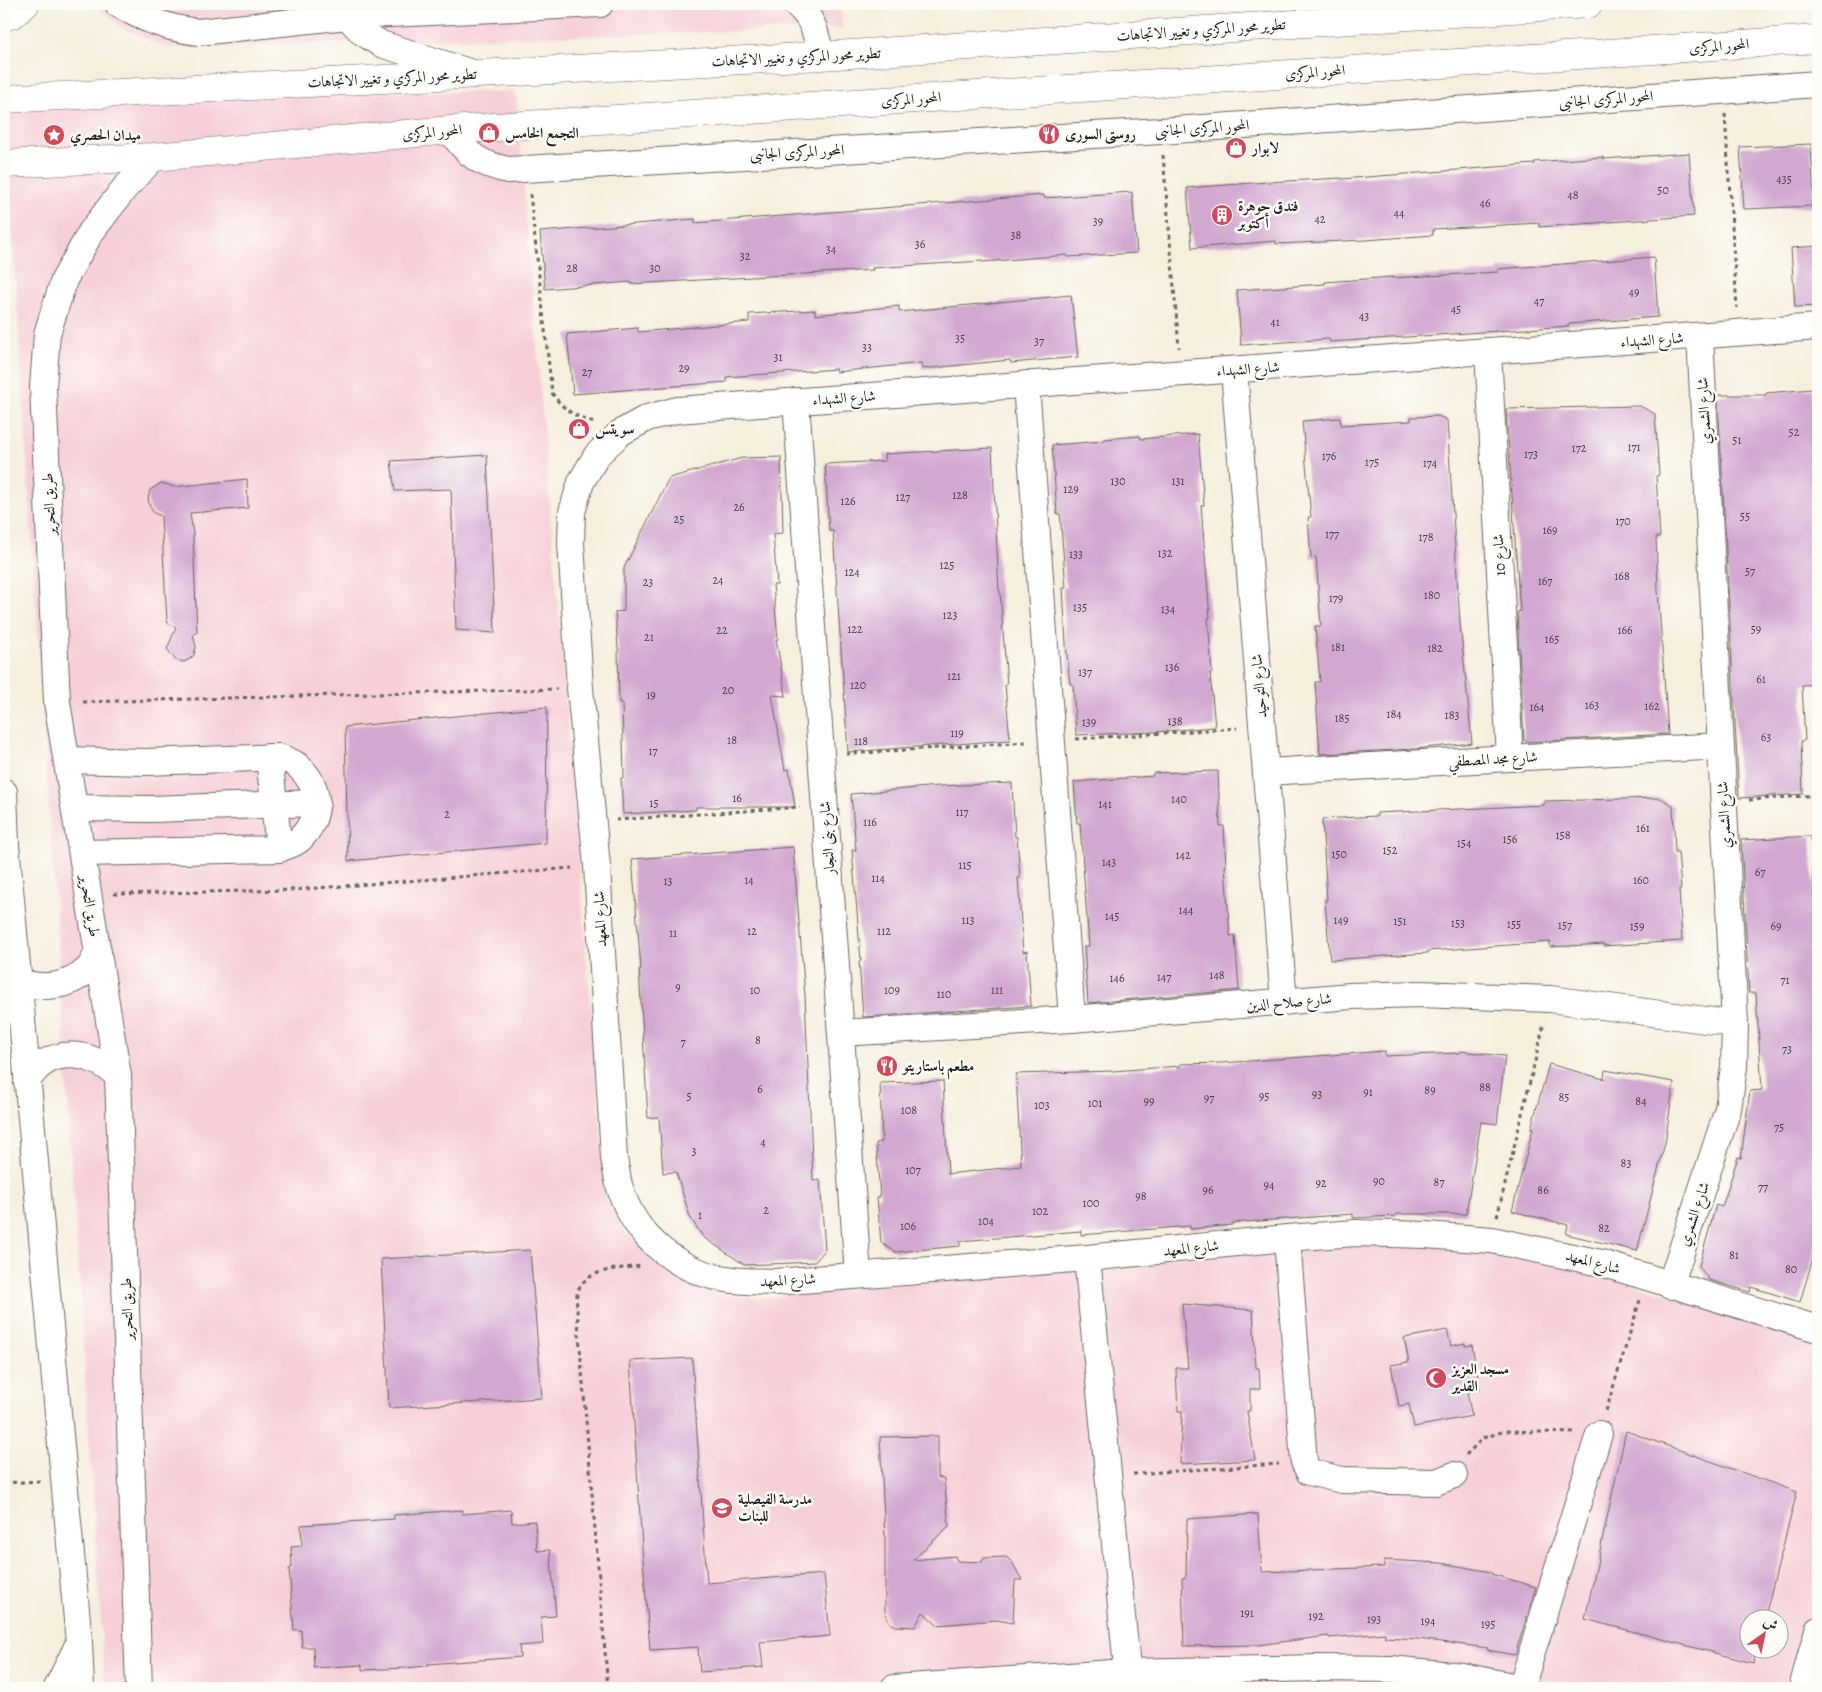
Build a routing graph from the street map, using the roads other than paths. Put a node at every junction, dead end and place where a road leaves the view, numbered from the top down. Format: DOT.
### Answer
graph roads {
  1 [pos="25,4"];
  2 [pos="600,4"];
  3 [pos="796,4"];
  4 [pos="1588,4"];
  5 [pos="136,8"];
  6 [pos="347,16"];
  7 [pos="4,17"];
  8 [pos="1818,39"];
  9 [pos="821,56"];
  10 [pos="475,74"];
  11 [pos="1818,84"];
  12 [pos="4,99"];
  13 [pos="450,130"];
  14 [pos="154,157"];
  15 [pos="4,164"];
  16 [pos="1818,328"];
  17 [pos="1700,336"];
  18 [pos="1488,351"];
  19 [pos="1234,370"];
  20 [pos="1026,384"];
  21 [pos="796,401"];
  22 [pos="677,410"];
  23 [pos="1720,746"];
  24 [pos="269,757"];
  25 [pos="1510,758"];
  26 [pos="67,760"];
  27 [pos="1266,772"];
  28 [pos="4,792"];
  29 [pos="317,803"];
  30 [pos="274,804"];
  31 [pos="74,808"];
  32 [pos="279,849"];
  33 [pos="82,853"];
  34 [pos="98,952"];
  35 [pos="18,982"];
  36 [pos="1284,1002"];
  37 [pos="1072,1019"];
  38 [pos="1735,1024"];
  39 [pos="841,1033"];
  40 [pos="118,1076"];
  41 [pos="28,1082"];
  42 [pos="1286,1238"];
  43 [pos="1087,1258"];
  44 [pos="858,1275"];
  45 [pos="1659,1281"];
  46 [pos="1818,1329"];
  47 [pos="1599,1434"];
  48 [pos="1460,1465"];
  49 [pos="1818,1630"];
  50 [pos="79,1642"];
  51 [pos="1128,1680"];
  52 [pos="140,1687"];
  53 [pos="57,1688"];
  54 [pos="81,1688"];
  55 [pos="894,1688"];
  56 [pos="1522,1688"];
  57 [pos="1802,1688"];
  1 -- 7 [label="main road"];
  2 -- 6 [label="street"];
  3 -- 9 [label="street"];
  4 -- 9 [label="main road, تطوير محور المركزي و تغيير الاتجاهات"];
  5 -- 6 [label="street"];
  6 -- 10 [label="street"];
  8 -- 13 [label="main road, المحور المركزى"];
  9 -- 10 [label="main road, تطوير محور المركزي و تغيير الاتجاهات"];
  10 -- 12 [label="main road, تطوير محور المركزي و تغيير الاتجاهات"];
  11 -- 13 [label="street, المحور المركزى الجانبى"];
  13 -- 14 [label="main road, المحور المركزى"];
  14 -- 15 [label="main road, المحور المركزى"];
  14 -- 26 [label="street, طريق التحرير"];
  16 -- 17 [label="street, شارع الشهداء"];
  17 -- 18 [label="street, شارع الشهداء"];
  17 -- 23 [label="street, شارع الشمري"];
  18 -- 19 [label="street, شارع الشهداء"];
  18 -- 25 [label="street, شارع 10"];
  19 -- 20 [label="street, شارع الشهداء"];
  19 -- 27 [label="street, شارع التوحيد"];
  20 -- 21 [label="street, شارع الشهداء"];
  20 -- 37 [label="street"];
  21 -- 22 [label="street, شارع الشهداء"];
  21 -- 39 [label="street, شارع بنى النجار"];
  22 -- 44 [label="street, شارع المعهد"];
  23 -- 25 [label="street, شارع مجد المصطفي"];
  23 -- 38 [label="street, شارع الشمري"];
  24 -- 26 [label="street"];
  24 -- 29 [label="street"];
  24 -- 30 [label="street"];
  25 -- 27 [label="street, شارع مجد المصطفي"];
  26 -- 31 [label="street, طريق التحرير"];
  27 -- 36 [label="street, شارع التوحيد"];
  28 -- 35 [label="street"];
  29 -- 30 [label="street"];
  29 -- 32 [label="street"];
  30 -- 31 [label="street"];
  30 -- 32 [label="street"];
  31 -- 33 [label="street, طريق التحرير"];
  32 -- 33 [label="street"];
  33 -- 34 [label="street, طريق التحرير"];
  34 -- 35 [label="street"];
  34 -- 40 [label="street, طريق التحرير"];
  35 -- 41 [label="street"];
  36 -- 37 [label="street, شارع صلاح الدين"];
  36 -- 38 [label="street, شارع صلاح الدين"];
  37 -- 39 [label="street, شارع صلاح الدين"];
  38 -- 45 [label="street, شارع الشمري"];
  39 -- 44 [label="street, شارع بنى النجار"];
  40 -- 41 [label="street"];
  40 -- 52 [label="street, طريق التحرير"];
  41 -- 50 [label="street"];
  42 -- 43 [label="street, شارع المعهد"];
  42 -- 45 [label="street, شارع المعهد"];
  42 -- 48 [label="street"];
  43 -- 44 [label="street, شارع المعهد"];
  43 -- 51 [label="street"];
  45 -- 46 [label="street, شارع المعهد"];
  47 -- 56 [label="street"];
  49 -- 57 [label="street"];
  50 -- 53 [label="street"];
  50 -- 54 [label="street"];
  51 -- 55 [label="street"];
  51 -- 56 [label="street"];
}
